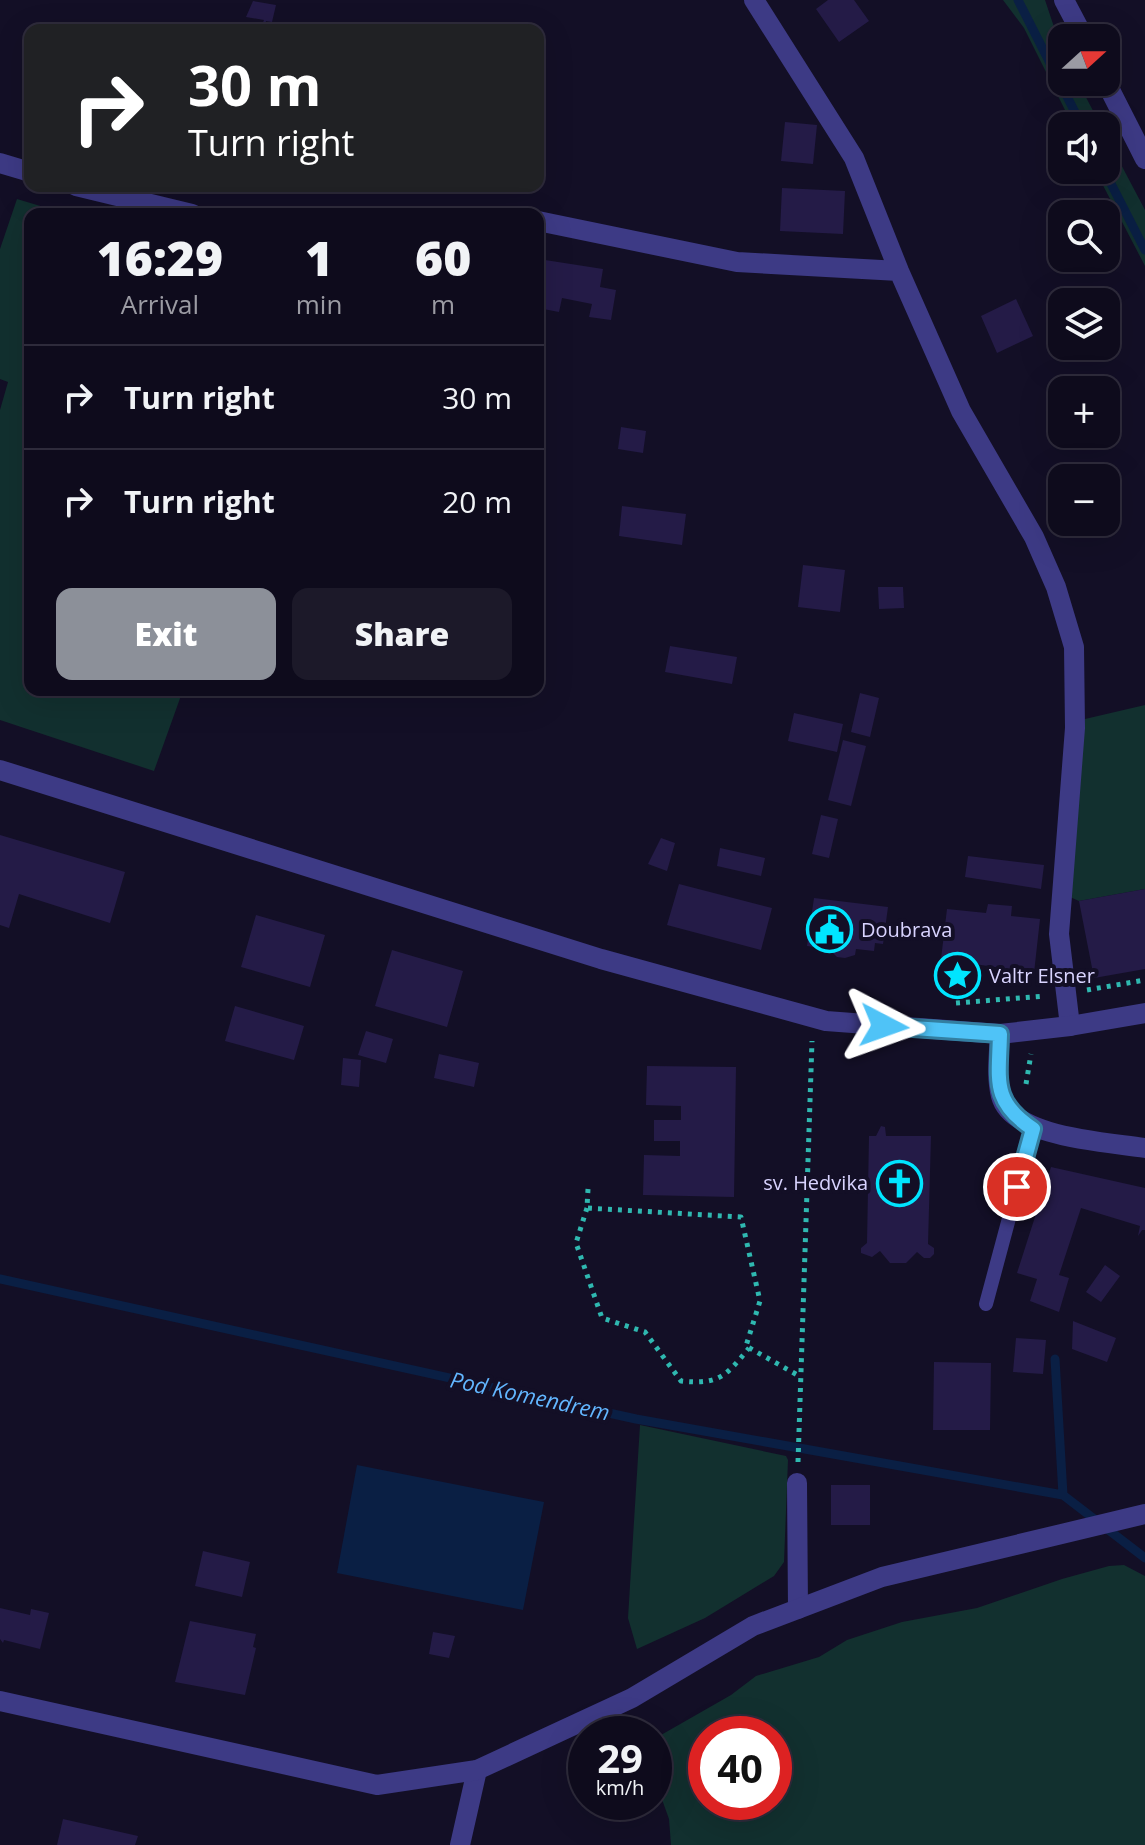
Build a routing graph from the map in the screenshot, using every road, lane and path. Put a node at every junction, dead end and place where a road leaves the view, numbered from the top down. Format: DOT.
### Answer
graph roads {
  1 [pos="754,0"];
  2 [pos="1064,0"];
  3 [pos="1077,24"];
  4 [pos="1113,96"];
  5 [pos="1145,159"];
  6 [pos="0,163"];
  7 [pos="24,170"];
  8 [pos="101,192"];
  9 [pos="167,208"];
  10 [pos="544,222"];
  11 [pos="899,271"];
  12 [pos="0,770"];
  13 [pos="1145,980"];
  14 [pos="1065,994"];
  15 [pos="944,1004"];
  16 [pos="1145,1013"];
  17 [pos="812,1017"];
  18 [pos="1070,1026"];
  19 [pos="1000,1034"];
  20 [pos="1031,1053"];
  21 [pos="1024,1094"];
  22 [pos="1033,1129"];
  23 [pos="1145,1148"];
  24 [pos="588,1189"];
  25 [pos="587,1208"];
  26 [pos="986,1304"];
  27 [pos="749,1348"];
  28 [pos="801,1377"];
  29 [pos="797,1483"];
  30 [pos="1145,1514"];
  31 [pos="798,1609"];
  32 [pos="0,1701"];
  33 [pos="477,1770"];
  34 [pos="460,1845"];
  1 -- 11 [label="street"];
  2 -- 3 [label="street"];
  4 -- 5 [label="street"];
  6 -- 7 [label="street"];
  8 -- 9 [label="street"];
  10 -- 11 [label="street"];
  11 -- 14 [label="street"];
  12 -- 17 [label="street"];
  13 -- 14 [label="path"];
  14 -- 15 [label="path"];
  14 -- 18 [label="street"];
  16 -- 18 [label="street"];
  17 -- 19 [label="street"];
  17 -- 28 [label="path"];
  18 -- 19 [label="street"];
  19 -- 22 [label="street"];
  20 -- 21 [label="path"];
  22 -- 23 [label="street"];
  22 -- 26 [label="lane"];
  24 -- 25 [label="path"];
  25 -- 27 [label="path"];
  25 -- 27 [label="path"];
  27 -- 28 [label="path"];
  28 -- 29 [label="path"];
  29 -- 31 [label="street"];
  30 -- 31 [label="street"];
  31 -- 33 [label="street"];
  32 -- 33 [label="street"];
  33 -- 34 [label="street"];
}
